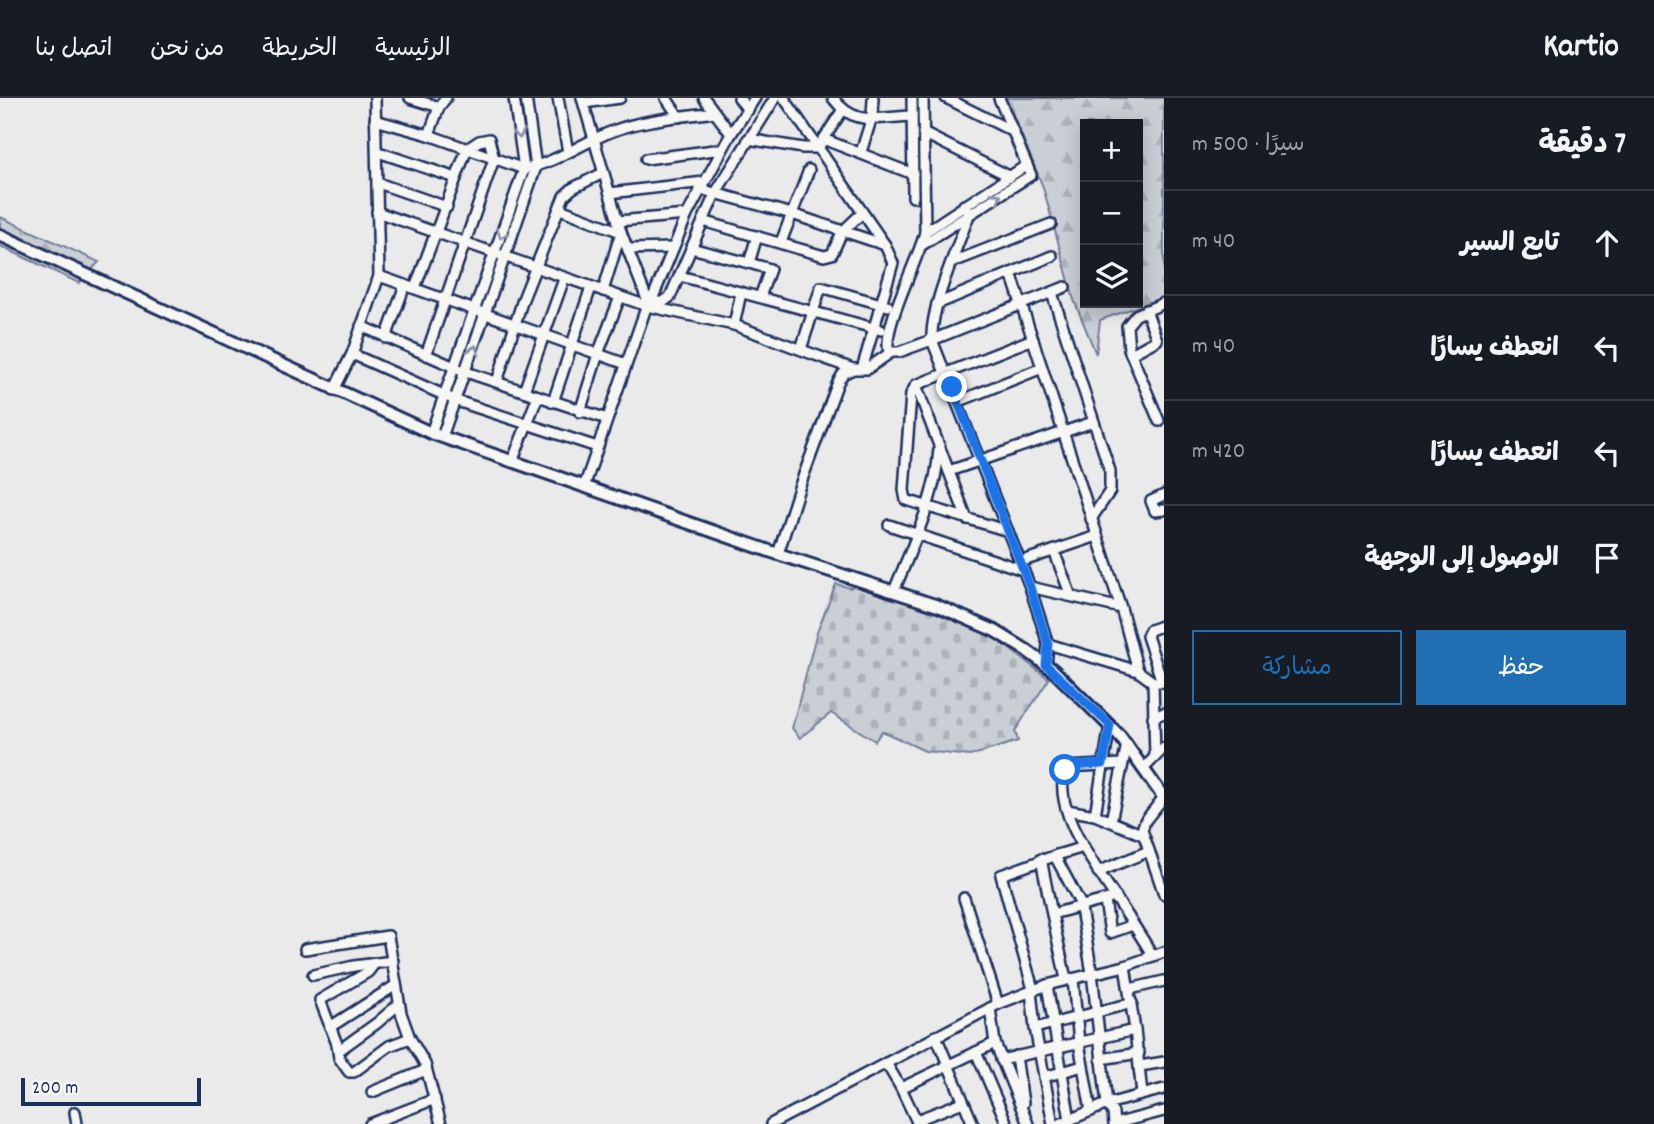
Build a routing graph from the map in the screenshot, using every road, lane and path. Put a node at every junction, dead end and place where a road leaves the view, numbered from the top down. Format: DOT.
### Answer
graph roads {
  1 [pos="375,98"];
  2 [pos="410,98"];
  3 [pos="446,98"];
  4 [pos="514,98"];
  5 [pos="526,98"];
  6 [pos="558,98"];
  7 [pos="620,98"];
  8 [pos="666,98"];
  9 [pos="704,98"];
  10 [pos="739,98"];
  11 [pos="755,98"];
  12 [pos="775,98"];
  13 [pos="785,98"];
  14 [pos="833,98"];
  15 [pos="912,98"];
  16 [pos="923,98"];
  17 [pos="946,98"];
  18 [pos="999,98"];
  19 [pos="583,101"];
  20 [pos="872,101"];
  21 [pos="439,107"];
  22 [pos="748,110"];
  23 [pos="842,111"];
  24 [pos="714,112"];
  25 [pos="912,116"];
  26 [pos="679,117"];
  27 [pos="872,117"];
  28 [pos="375,120"];
  29 [pos="1014,132"];
  30 [pos="923,133"];
  31 [pos="731,134"];
  32 [pos="429,135"];
  33 [pos="593,139"];
  34 [pos="748,139"];
  35 [pos="823,139"];
  36 [pos="818,148"];
  37 [pos="467,149"];
  38 [pos="722,149"];
  39 [pos="377,152"];
  40 [pos="568,152"];
  41 [pos="862,152"];
  42 [pos="494,159"];
  43 [pos="646,159"];
  44 [pos="536,167"];
  45 [pos="524,169"];
  46 [pos="809,170"];
  47 [pos="1029,170"];
  48 [pos="603,173"];
  49 [pos="913,174"];
  50 [pos="1009,176"];
  51 [pos="456,178"];
  52 [pos="378,183"];
  53 [pos="702,186"];
  54 [pos="610,194"];
  55 [pos="715,194"];
  56 [pos="913,197"];
  57 [pos="964,205"];
  58 [pos="447,207"];
  59 [pos="560,209"];
  60 [pos="377,212"];
  61 [pos="862,213"];
  62 [pos="792,214"];
  63 [pos="687,215"];
  64 [pos="969,215"];
  65 [pos="618,221"];
  66 [pos="703,221"];
  67 [pos="1051,224"];
  68 [pos="621,232"];
  69 [pos="842,232"];
  70 [pos="925,232"];
  71 [pos="436,234"];
  72 [pos="0,235"];
  73 [pos="757,236"];
  74 [pos="781,242"];
  75 [pos="463,243"];
  76 [pos="885,245"];
  77 [pos="922,245"];
  78 [pos="673,248"];
  79 [pos="691,248"];
  80 [pos="628,249"];
  81 [pos="494,254"];
  82 [pos="1052,256"];
  83 [pos="505,259"];
  84 [pos="953,262"];
  85 [pos="749,263"];
  86 [pos="536,268"];
  87 [pos="1011,273"];
  88 [pos="379,276"];
  89 [pos="680,276"];
  90 [pos="564,279"];
  91 [pos="405,285"];
  92 [pos="591,287"];
  93 [pos="1065,287"];
  94 [pos="415,288"];
  95 [pos="603,291"];
  96 [pos="741,293"];
  97 [pos="1052,293"];
  98 [pos="620,297"];
  99 [pos="760,297"];
  100 [pos="444,299"];
  101 [pos="1164,303"];
  102 [pos="647,304"];
  103 [pos="937,304"];
  104 [pos="885,305"];
  105 [pos="1021,305"];
  106 [pos="1146,310"];
  107 [pos="474,311"];
  108 [pos="813,311"];
  109 [pos="485,314"];
  110 [pos="515,325"];
  111 [pos="734,325"];
  112 [pos="361,326"];
  113 [pos="878,329"];
  114 [pos="543,335"];
  115 [pos="386,338"];
  116 [pos="1033,339"];
  117 [pos="932,340"];
  118 [pos="572,345"];
  119 [pos="801,349"];
  120 [pos="890,353"];
  121 [pos="352,354"];
  122 [pos="598,354"];
  123 [pos="1131,354"];
  124 [pos="426,355"];
  125 [pos="626,364"];
  126 [pos="455,367"];
  127 [pos="1042,368"];
  128 [pos="857,369"];
  129 [pos="466,372"];
  130 [pos="946,373"];
  131 [pos="497,382"];
  132 [pos="916,385"];
  133 [pos="334,390"];
  134 [pos="524,391"];
  135 [pos="538,396"];
  136 [pos="445,397"];
  137 [pos="457,401"];
  138 [pos="553,402"];
  139 [pos="957,402"];
  140 [pos="580,412"];
  141 [pos="607,419"];
  142 [pos="1159,421"];
  143 [pos="1093,422"];
  144 [pos="527,425"];
  145 [pos="1062,433"];
  146 [pos="437,435"];
  147 [pos="597,447"];
  148 [pos="939,449"];
  149 [pos="980,461"];
  150 [pos="512,462"];
  151 [pos="949,471"];
  152 [pos="584,487"];
  153 [pos="1164,495"];
  154 [pos="925,507"];
  155 [pos="1164,510"];
  156 [pos="967,519"];
  157 [pos="1091,519"];
  158 [pos="889,525"];
  159 [pos="1008,531"];
  160 [pos="917,536"];
  161 [pos="1097,536"];
  162 [pos="1054,551"];
  163 [pos="778,554"];
  164 [pos="1021,566"];
  165 [pos="1030,587"];
  166 [pos="894,591"];
  167 [pos="1071,596"];
  168 [pos="1121,608"];
  169 [pos="1164,625"];
  170 [pos="1048,644"];
  171 [pos="1159,655"];
  172 [pos="1046,665"];
  173 [pos="1138,671"];
  174 [pos="1159,682"];
  175 [pos="1164,713"];
  176 [pos="1153,717"];
  177 [pos="1110,725"];
  178 [pos="1126,744"];
  179 [pos="1164,748"];
  180 [pos="1156,757"];
  181 [pos="1103,764"];
  182 [pos="1122,764"];
  183 [pos="1144,768"];
  184 [pos="1164,797"];
  185 [pos="1067,810"];
  186 [pos="1095,815"];
  187 [pos="1111,821"];
  188 [pos="1143,835"];
  189 [pos="1084,847"];
  190 [pos="1149,852"];
  191 [pos="1057,855"];
  192 [pos="1041,859"];
  193 [pos="1098,873"];
  194 [pos="1164,894"];
  195 [pos="1116,897"];
  196 [pos="964,898"];
  197 [pos="1105,901"];
  198 [pos="1079,907"];
  199 [pos="1052,914"];
  200 [pos="1133,925"];
  201 [pos="305,949"];
  202 [pos="1164,952"];
  203 [pos="1153,956"];
  204 [pos="393,961"];
  205 [pos="375,963"];
  206 [pos="1125,966"];
  207 [pos="1092,973"];
  208 [pos="313,975"];
  209 [pos="1069,979"];
  210 [pos="1164,981"];
  211 [pos="396,985"];
  212 [pos="1048,985"];
  213 [pos="1130,989"];
  214 [pos="1032,990"];
  215 [pos="1132,1003"];
  216 [pos="399,1004"];
  217 [pos="994,1006"];
  218 [pos="1097,1012"];
  219 [pos="1077,1017"];
  220 [pos="1053,1023"];
  221 [pos="330,1027"];
  222 [pos="1035,1028"];
  223 [pos="1135,1030"];
  224 [pos="936,1036"];
  225 [pos="410,1038"];
  226 [pos="1099,1039"];
  227 [pos="995,1043"];
  228 [pos="1079,1043"];
  229 [pos="1057,1048"];
  230 [pos="338,1051"];
  231 [pos="976,1052"];
  232 [pos="1039,1052"];
  233 [pos="1139,1053"];
  234 [pos="1016,1056"];
  235 [pos="1101,1059"];
  236 [pos="1001,1060"];
  237 [pos="1164,1062"];
  238 [pos="886,1063"];
  239 [pos="947,1064"];
  240 [pos="1083,1066"];
  241 [pos="1140,1066"];
  242 [pos="426,1070"];
  243 [pos="1060,1072"];
  244 [pos="1044,1077"];
  245 [pos="901,1088"];
  246 [pos="1164,1089"];
  247 [pos="372,1092"];
  248 [pos="1142,1094"];
  249 [pos="435,1099"];
  250 [pos="963,1102"];
  251 [pos="1107,1104"];
  252 [pos="1091,1111"];
  253 [pos="1164,1111"];
  254 [pos="75,1112"];
  255 [pos="1026,1120"];
  256 [pos="1070,1120"];
  257 [pos="918,1122"];
  258 [pos="77,1124"];
  259 [pos="370,1124"];
  260 [pos="441,1124"];
  261 [pos="771,1124"];
  262 [pos="973,1124"];
  263 [pos="1007,1124"];
  264 [pos="1053,1124"];
  265 [pos="1060,1124"];
  266 [pos="1114,1124"];
  1 -- 28 [label="street"];
  2 -- 21 [label="street"];
  3 -- 21 [label="street"];
  4 -- 45 [label="street, one-way"];
  5 -- 44 [label="street"];
  6 -- 40 [label="street"];
  7 -- 19 [label="street"];
  8 -- 26 [label="street"];
  9 -- 24 [label="street"];
  10 -- 22 [label="street"];
  11 -- 22 [label="street"];
  12 -- 34 [label="street"];
  13 -- 36 [label="street"];
  14 -- 23 [label="street"];
  15 -- 25 [label="street"];
  16 -- 30 [label="street"];
  17 -- 29 [label="street"];
  18 -- 29 [label="street"];
  19 -- 33 [label="street"];
  20 -- 27 [label="street"];
  21 -- 32 [label="street"];
  22 -- 31 [label="street"];
  23 -- 27 [label="street"];
  23 -- 35 [label="street"];
  24 -- 26 [label="street"];
  24 -- 31 [label="street"];
  25 -- 27 [label="street"];
  25 -- 49 [label="street"];
  26 -- 33 [label="street"];
  27 -- 41 [label="street"];
  28 -- 32 [label="street"];
  28 -- 39 [label="street"];
  29 -- 47 [label="street"];
  30 -- 50 [label="street"];
  30 -- 70 [label="street"];
  31 -- 38 [label="street"];
  32 -- 37 [label="street"];
  33 -- 40 [label="street"];
  33 -- 48 [label="street"];
  34 -- 36 [label="street"];
  34 -- 55 [label="street"];
  35 -- 36 [label="street"];
  35 -- 41 [label="street"];
  36 -- 61 [label="street"];
  37 -- 42 [label="street"];
  37 -- 42 [label="street"];
  37 -- 51 [label="street"];
  38 -- 43 [label="street"];
  38 -- 53 [label="street"];
  39 -- 51 [label="street"];
  39 -- 52 [label="street"];
  40 -- 44 [label="street"];
  41 -- 49 [label="street"];
  42 -- 45 [label="street"];
  42 -- 75 [label="street"];
  44 -- 45 [label="street"];
  44 -- 83 [label="street"];
  45 -- 81 [label="street, one-way"];
  46 -- 62 [label="street"];
  47 -- 50 [label="street"];
  64 -- 47 [label="street, one-way"];
  48 -- 54 [label="street"];
  48 -- 59 [label="street"];
  49 -- 56 [label="street"];
  50 -- 57 [label="street"];
  51 -- 58 [label="street"];
  52 -- 58 [label="street"];
  52 -- 60 [label="street"];
  53 -- 54 [label="street"];
  53 -- 55 [label="street"];
  53 -- 63 [label="street"];
  54 -- 65 [label="street"];
  55 -- 62 [label="street"];
  55 -- 66 [label="street"];
  57 -- 64 [label="street"];
  57 -- 70 [label="street"];
  58 -- 71 [label="street"];
  59 -- 68 [label="street"];
  59 -- 86 [label="street"];
  60 -- 71 [label="street"];
  60 -- 88 [label="street"];
  61 -- 69 [label="street"];
  61 -- 76 [label="street"];
  62 -- 69 [label="street"];
  62 -- 74 [label="street"];
  63 -- 65 [label="street"];
  63 -- 78 [label="street"];
  64 -- 77 [label="street"];
  64 -- 84 [label="street"];
  65 -- 68 [label="street"];
  66 -- 73 [label="street"];
  66 -- 79 [label="street"];
  67 -- 84 [label="street"];
  68 -- 80 [label="street"];
  68 -- 95 [label="street"];
  69 -- 74 [label="street"];
  69 -- 76 [label="street"];
  70 -- 77 [label="street"];
  71 -- 75 [label="street"];
  71 -- 94 [label="street"];
  72 -- 133 [label="main road"];
  73 -- 74 [label="street"];
  73 -- 85 [label="street"];
  75 -- 81 [label="street"];
  75 -- 100 [label="street"];
  76 -- 104 [label="street"];
  77 -- 120 [label="street"];
  78 -- 80 [label="street"];
  78 -- 102 [label="street"];
  79 -- 85 [label="street"];
  79 -- 89 [label="street"];
  80 -- 102 [label="street"];
  81 -- 83 [label="street"];
  81 -- 107 [label="street"];
  82 -- 87 [label="street"];
  83 -- 86 [label="street"];
  83 -- 109 [label="street"];
  84 -- 103 [label="street"];
  85 -- 99 [label="street"];
  86 -- 90 [label="street"];
  86 -- 110 [label="street"];
  87 -- 103 [label="street"];
  87 -- 105 [label="street"];
  88 -- 91 [label="street"];
  88 -- 112 [label="street"];
  89 -- 96 [label="street"];
  89 -- 102 [label="street"];
  90 -- 92 [label="street"];
  90 -- 114 [label="street"];
  91 -- 94 [label="street"];
  91 -- 115 [label="street"];
  92 -- 95 [label="street"];
  92 -- 118 [label="street"];
  93 -- 97 [label="street"];
  94 -- 100 [label="street"];
  95 -- 98 [label="street"];
  96 -- 99 [label="street"];
  96 -- 111 [label="street"];
  97 -- 105 [label="street"];
  97 -- 143 [label="street"];
  98 -- 102 [label="street"];
  98 -- 122 [label="street"];
  99 -- 108 [label="street"];
  100 -- 107 [label="street"];
  100 -- 124 [label="street"];
  101 -- 106 [label="street"];
  102 -- 111 [label="street"];
  102 -- 125 [label="street"];
  103 -- 117 [label="street"];
  104 -- 108 [label="street"];
  104 -- 113 [label="street"];
  105 -- 116 [label="street"];
  105 -- 117 [label="street"];
  106 -- 123 [label="street"];
  106 -- 123 [label="street"];
  107 -- 109 [label="street"];
  107 -- 126 [label="street"];
  108 -- 113 [label="street"];
  108 -- 119 [label="street"];
  109 -- 110 [label="street"];
  129 -- 109 [label="street, one-way"];
  110 -- 114 [label="street"];
  110 -- 131 [label="street"];
  111 -- 119 [label="street"];
  112 -- 115 [label="street"];
  112 -- 121 [label="street"];
  113 -- 128 [label="street"];
  114 -- 118 [label="street"];
  114 -- 134 [label="street"];
  115 -- 124 [label="street"];
  116 -- 127 [label="street"];
  116 -- 130 [label="street"];
  117 -- 120 [label="street"];
  117 -- 130 [label="street"];
  118 -- 122 [label="street"];
  118 -- 138 [label="street"];
  119 -- 128 [label="street"];
  120 -- 128 [label="street"];
  121 -- 133 [label="street"];
  121 -- 136 [label="street"];
  122 -- 125 [label="street"];
  122 -- 140 [label="street"];
  123 -- 142 [label="street"];
  124 -- 126 [label="street"];
  125 -- 141 [label="street"];
  126 -- 129 [label="street"];
  126 -- 136 [label="street"];
  127 -- 139 [label="street"];
  127 -- 145 [label="street"];
  128 -- 163 [label="street"];
  129 -- 131 [label="street"];
  129 -- 137 [label="street"];
  130 -- 132 [label="street"];
  130 -- 139 [label="street"];
  131 -- 134 [label="street"];
  132 -- 148 [label="street"];
  132 -- 154 [label="street"];
  133 -- 146 [label="main road"];
  134 -- 135 [label="street"];
  135 -- 138 [label="street"];
  135 -- 144 [label="street"];
  136 -- 137 [label="street"];
  136 -- 146 [label="street"];
  137 -- 144 [label="street"];
  137 -- 146 [label="street"];
  138 -- 140 [label="street"];
  139 -- 149 [label="street"];
  140 -- 141 [label="street"];
  141 -- 147 [label="street"];
  143 -- 145 [label="street"];
  143 -- 157 [label="street"];
  144 -- 147 [label="street"];
  144 -- 150 [label="street"];
  145 -- 149 [label="street"];
  145 -- 157 [label="street"];
  146 -- 150 [label="main road"];
  147 -- 152 [label="street"];
  148 -- 151 [label="street"];
  148 -- 154 [label="street"];
  149 -- 151 [label="street"];
  149 -- 159 [label="street"];
  150 -- 152 [label="main road"];
  151 -- 156 [label="street"];
  152 -- 163 [label="main road"];
  153 -- 155 [label="street"];
  154 -- 156 [label="street"];
  154 -- 160 [label="street"];
  156 -- 159 [label="street"];
  157 -- 161 [label="street"];
  158 -- 160 [label="street"];
  159 -- 164 [label="street"];
  160 -- 164 [label="street"];
  160 -- 166 [label="street"];
  161 -- 162 [label="street"];
  161 -- 168 [label="street"];
  162 -- 164 [label="street"];
  162 -- 167 [label="street"];
  163 -- 166 [label="main road"];
  164 -- 165 [label="street"];
  165 -- 167 [label="street"];
  165 -- 170 [label="street"];
  166 -- 172 [label="main road"];
  167 -- 168 [label="street"];
  168 -- 173 [label="street"];
  169 -- 171 [label="street"];
  170 -- 172 [label="street"];
  170 -- 173 [label="street"];
  171 -- 174 [label="street"];
  172 -- 177 [label="main road"];
  173 -- 174 [label="street"];
  174 -- 176 [label="street"];
  175 -- 176 [label="street"];
  176 -- 180 [label="street"];
  177 -- 178 [label="main road"];
  177 -- 181 [label="street"];
  178 -- 182 [label="street"];
  178 -- 183 [label="main road"];
  179 -- 180 [label="street"];
  180 -- 183 [label="street"];
  181 -- 182 [label="street"];
  181 -- 185 [label="street"];
  181 -- 186 [label="street"];
  182 -- 187 [label="street"];
  183 -- 184 [label="main road"];
  184 -- 188 [label="street"];
  185 -- 186 [label="street"];
  185 -- 189 [label="street"];
  186 -- 187 [label="street"];
  187 -- 188 [label="street"];
  188 -- 190 [label="street"];
  189 -- 191 [label="street"];
  189 -- 193 [label="street"];
  190 -- 193 [label="street"];
  190 -- 194 [label="street"];
  191 -- 192 [label="street"];
  191 -- 198 [label="street"];
  192 -- 199 [label="street"];
  192 -- 214 [label="street"];
  193 -- 195 [label="street"];
  195 -- 197 [label="street"];
  195 -- 200 [label="street"];
  196 -- 217 [label="street"];
  197 -- 198 [label="street"];
  197 -- 200 [label="street"];
  198 -- 199 [label="street"];
  198 -- 207 [label="street"];
  199 -- 209 [label="street"];
  200 -- 203 [label="street"];
  201 -- 204 [label="street"];
  202 -- 203 [label="street"];
  203 -- 206 [label="street"];
  204 -- 205 [label="street"];
  204 -- 211 [label="street"];
  205 -- 208 [label="street"];
  205 -- 221 [label="street"];
  206 -- 207 [label="street"];
  206 -- 213 [label="street"];
  207 -- 209 [label="street"];
  207 -- 218 [label="street"];
  209 -- 212 [label="street"];
  209 -- 219 [label="street"];
  210 -- 213 [label="street"];
  211 -- 216 [label="street"];
  211 -- 221 [label="street"];
  212 -- 214 [label="street"];
  212 -- 220 [label="street"];
  213 -- 215 [label="street"];
  214 -- 217 [label="street"];
  214 -- 222 [label="street"];
  215 -- 218 [label="street"];
  215 -- 223 [label="street"];
  216 -- 225 [label="street"];
  216 -- 230 [label="street"];
  217 -- 224 [label="street"];
  217 -- 227 [label="street"];
  218 -- 219 [label="street"];
  218 -- 226 [label="street"];
  219 -- 220 [label="street"];
  219 -- 228 [label="street"];
  220 -- 222 [label="street"];
  220 -- 229 [label="street"];
  221 -- 230 [label="street"];
  222 -- 232 [label="street"];
  223 -- 226 [label="street"];
  223 -- 233 [label="street"];
  224 -- 238 [label="street"];
  224 -- 239 [label="street"];
  225 -- 230 [label="street"];
  225 -- 242 [label="street"];
  226 -- 228 [label="street"];
  226 -- 235 [label="street"];
  227 -- 231 [label="street"];
  227 -- 236 [label="street"];
  228 -- 229 [label="street"];
  228 -- 240 [label="street"];
  229 -- 232 [label="street"];
  229 -- 243 [label="street"];
  231 -- 239 [label="street"];
  231 -- 263 [label="street"];
  232 -- 234 [label="street"];
  232 -- 244 [label="street"];
  233 -- 235 [label="street"];
  233 -- 241 [label="street"];
  234 -- 236 [label="street"];
  234 -- 255 [label="street"];
  235 -- 251 [label="street"];
  236 -- 255 [label="street"];
  237 -- 241 [label="street"];
  238 -- 245 [label="street"];
  238 -- 261 [label="street"];
  239 -- 245 [label="street"];
  239 -- 250 [label="street"];
  240 -- 243 [label="street"];
  240 -- 252 [label="street"];
  241 -- 248 [label="street"];
  242 -- 247 [label="street"];
  242 -- 249 [label="street"];
  243 -- 244 [label="street"];
  243 -- 256 [label="street"];
  244 -- 264 [label="street"];
  245 -- 257 [label="street"];
  246 -- 248 [label="street"];
  248 -- 251 [label="street"];
  249 -- 259 [label="street"];
  249 -- 260 [label="street"];
  250 -- 257 [label="street"];
  250 -- 262 [label="street"];
  251 -- 252 [label="street"];
  251 -- 266 [label="street"];
  252 -- 256 [label="street"];
  253 -- 266 [label="street"];
  254 -- 258 [label="street"];
  256 -- 265 [label="street"];
}
